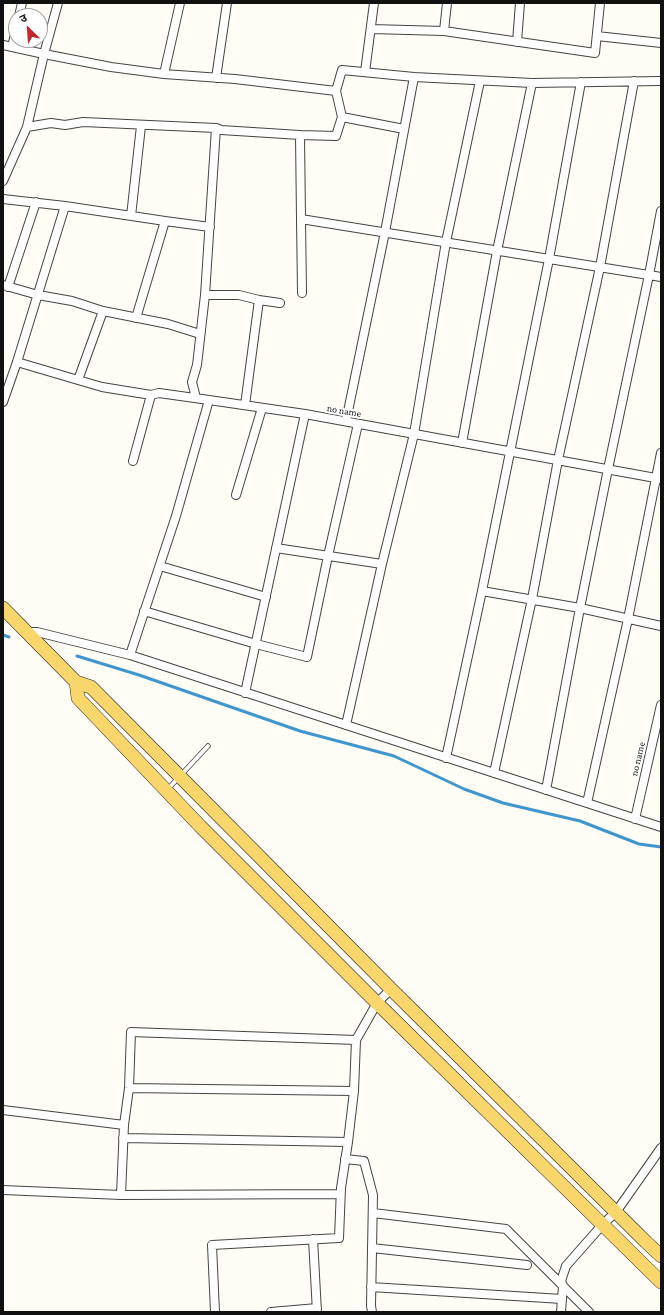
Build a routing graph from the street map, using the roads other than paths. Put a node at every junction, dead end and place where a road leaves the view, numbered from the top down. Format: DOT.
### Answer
graph roads {
  1 [pos="58,3"];
  2 [pos="180,3"];
  3 [pos="227,3"];
  4 [pos="374,3"];
  5 [pos="447,3"];
  6 [pos="520,3"];
  7 [pos="600,3"];
  8 [pos="371,30"];
  9 [pos="444,31"];
  10 [pos="596,36"];
  11 [pos="517,42"];
  12 [pos="661,43"];
  13 [pos="17,48"];
  14 [pos="44,54"];
  15 [pos="366,72"];
  16 [pos="164,74"];
  17 [pos="414,77"];
  18 [pos="216,78"];
  19 [pos="480,81"];
  20 [pos="661,81"];
  21 [pos="582,82"];
  22 [pos="634,82"];
  23 [pos="532,83"];
  24 [pos="336,91"];
  25 [pos="342,117"];
  26 [pos="141,126"];
  27 [pos="27,127"];
  28 [pos="216,128"];
  29 [pos="404,129"];
  30 [pos="300,135"];
  31 [pos="3,181"];
  32 [pos="3,199"];
  33 [pos="36,202"];
  34 [pos="65,206"];
  35 [pos="661,211"];
  36 [pos="131,216"];
  37 [pos="301,219"];
  38 [pos="165,221"];
  39 [pos="210,227"];
  40 [pos="385,232"];
  41 [pos="446,242"];
  42 [pos="497,251"];
  43 [pos="549,259"];
  44 [pos="600,267"];
  45 [pos="649,275"];
  46 [pos="661,277"];
  47 [pos="5,286"];
  48 [pos="302,293"];
  49 [pos="38,295"];
  50 [pos="205,295"];
  51 [pos="259,300"];
  52 [pos="280,303"];
  53 [pos="103,311"];
  54 [pos="136,318"];
  55 [pos="200,334"];
  56 [pos="17,362"];
  57 [pos="78,380"];
  58 [pos="151,395"];
  59 [pos="196,398"];
  60 [pos="209,400"];
  61 [pos="3,402"];
  62 [pos="245,405"];
  63 [pos="262,408"];
  64 [pos="304,414"];
  65 [pos="346,421"];
  66 [pos="358,424"];
  67 [pos="414,434"];
  68 [pos="462,443"];
  69 [pos="510,451"];
  70 [pos="661,453"];
  71 [pos="558,460"];
  72 [pos="132,461"];
  73 [pos="608,469"];
  74 [pos="658,478"];
  75 [pos="236,495"];
  76 [pos="276,548"];
  77 [pos="328,556"];
  78 [pos="382,564"];
  79 [pos="160,566"];
  80 [pos="482,591"];
  81 [pos="266,597"];
  82 [pos="532,600"];
  83 [pos="3,608"];
  84 [pos="580,608"];
  85 [pos="144,611"];
  86 [pos="628,619"];
  87 [pos="661,626"];
  88 [pos="28,632"];
  89 [pos="256,644"];
  90 [pos="130,655"];
  91 [pos="76,682"];
  92 [pos="245,692"];
  93 [pos="661,704"];
  94 [pos="346,725"];
  95 [pos="208,746"];
  96 [pos="446,758"];
  97 [pos="494,773"];
  98 [pos="180,776"];
  99 [pos="546,790"];
  100 [pos="167,791"];
  101 [pos="588,803"];
  102 [pos="634,819"];
  103 [pos="661,827"];
  104 [pos="320,917"];
  105 [pos="305,931"];
  106 [pos="391,988"];
  107 [pos="377,1003"];
  108 [pos="356,1040"];
  109 [pos="130,1088"];
  110 [pos="354,1091"];
  111 [pos="3,1110"];
  112 [pos="124,1125"];
  113 [pos="123,1138"];
  114 [pos="348,1142"];
  115 [pos="661,1148"];
  116 [pos="346,1159"];
  117 [pos="3,1190"];
  118 [pos="340,1194"];
  119 [pos="121,1195"];
  120 [pos="616,1212"];
  121 [pos="373,1213"];
  122 [pos="603,1224"];
  123 [pos="313,1239"];
  124 [pos="372,1248"];
  125 [pos="661,1256"];
  126 [pos="527,1265"];
  127 [pos="661,1282"];
  128 [pos="563,1286"];
  129 [pos="371,1287"];
  130 [pos="562,1299"];
  131 [pos="317,1310"];
  132 [pos="215,1312"];
  133 [pos="271,1312"];
  134 [pos="372,1312"];
  135 [pos="561,1312"];
  136 [pos="589,1312"];
  1 -- 14 [label="street"];
  2 -- 16 [label="street"];
  3 -- 18 [label="street"];
  4 -- 8 [label="street"];
  5 -- 9 [label="street"];
  6 -- 11 [label="street"];
  7 -- 10 [label="street"];
  8 -- 9 [label="street"];
  8 -- 15 [label="street"];
  9 -- 11 [label="street"];
  10 -- 11 [label="street"];
  10 -- 12 [label="street"];
  13 -- 14 [label="street"];
  14 -- 16 [label="street"];
  14 -- 27 [label="street"];
  15 -- 17 [label="street"];
  15 -- 24 [label="street"];
  16 -- 18 [label="street"];
  17 -- 19 [label="street"];
  17 -- 29 [label="street"];
  18 -- 24 [label="street"];
  19 -- 23 [label="street"];
  19 -- 41 [label="street"];
  20 -- 22 [label="street"];
  21 -- 22 [label="street"];
  21 -- 23 [label="street"];
  21 -- 43 [label="street"];
  22 -- 44 [label="street"];
  23 -- 42 [label="street"];
  24 -- 25 [label="street"];
  25 -- 29 [label="street"];
  25 -- 30 [label="street"];
  26 -- 27 [label="street"];
  26 -- 28 [label="street"];
  26 -- 36 [label="street"];
  27 -- 31 [label="street"];
  28 -- 30 [label="street"];
  28 -- 39 [label="street"];
  29 -- 40 [label="street"];
  30 -- 37 [label="street"];
  32 -- 33 [label="street"];
  33 -- 34 [label="street"];
  33 -- 47 [label="street"];
  34 -- 36 [label="street"];
  34 -- 49 [label="street"];
  35 -- 45 [label="street"];
  36 -- 38 [label="street"];
  37 -- 40 [label="street"];
  37 -- 48 [label="street"];
  38 -- 39 [label="street"];
  38 -- 54 [label="street"];
  39 -- 50 [label="street"];
  40 -- 41 [label="street"];
  40 -- 65 [label="street"];
  41 -- 42 [label="street"];
  41 -- 67 [label="street"];
  42 -- 43 [label="street"];
  42 -- 68 [label="street"];
  43 -- 44 [label="street"];
  43 -- 69 [label="street"];
  44 -- 45 [label="street"];
  44 -- 71 [label="street"];
  45 -- 46 [label="street"];
  45 -- 73 [label="street"];
  47 -- 49 [label="street"];
  49 -- 53 [label="street"];
  49 -- 56 [label="street"];
  50 -- 51 [label="street"];
  50 -- 55 [label="street"];
  51 -- 52 [label="street"];
  51 -- 62 [label="street"];
  53 -- 54 [label="street"];
  53 -- 57 [label="street"];
  54 -- 55 [label="street"];
  55 -- 59 [label="street"];
  56 -- 57 [label="street, no name"];
  56 -- 61 [label="street"];
  57 -- 58 [label="street, no name"];
  58 -- 59 [label="street, no name"];
  58 -- 72 [label="street"];
  59 -- 60 [label="street, no name"];
  60 -- 62 [label="street, no name"];
  60 -- 79 [label="street"];
  62 -- 63 [label="street, no name"];
  63 -- 64 [label="street, no name"];
  63 -- 75 [label="street"];
  64 -- 65 [label="street, no name"];
  64 -- 76 [label="street"];
  65 -- 66 [label="street, no name"];
  66 -- 67 [label="street, no name"];
  66 -- 77 [label="street"];
  67 -- 68 [label="street, no name"];
  67 -- 78 [label="street"];
  68 -- 69 [label="street, no name"];
  69 -- 71 [label="street, no name"];
  69 -- 80 [label="street"];
  70 -- 74 [label="street"];
  71 -- 73 [label="street, no name"];
  71 -- 82 [label="street"];
  73 -- 74 [label="street, no name"];
  73 -- 84 [label="street"];
  74 -- 86 [label="street"];
  76 -- 77 [label="street"];
  76 -- 81 [label="street"];
  77 -- 78 [label="street"];
  77 -- 89 [label="street"];
  78 -- 94 [label="street"];
  79 -- 81 [label="street"];
  79 -- 85 [label="street"];
  80 -- 82 [label="street"];
  80 -- 96 [label="street"];
  81 -- 89 [label="street"];
  82 -- 84 [label="street"];
  82 -- 97 [label="street"];
  83 -- 88 [label="main road"];
  84 -- 86 [label="street"];
  84 -- 99 [label="street"];
  85 -- 89 [label="street"];
  85 -- 90 [label="street"];
  86 -- 87 [label="street"];
  86 -- 101 [label="street"];
  88 -- 90 [label="street"];
  88 -- 91 [label="main road"];
  89 -- 92 [label="street"];
  90 -- 92 [label="street"];
  91 -- 98 [label="main road"];
  91 -- 100 [label="main road"];
  92 -- 94 [label="street"];
  93 -- 102 [label="street, no name"];
  94 -- 96 [label="street"];
  95 -- 98 [label="lane"];
  96 -- 97 [label="street"];
  97 -- 99 [label="street"];
  98 -- 100 [label="lane"];
  98 -- 104 [label="main road"];
  99 -- 101 [label="street"];
  100 -- 105 [label="main road"];
  101 -- 102 [label="street"];
  102 -- 103 [label="street"];
  104 -- 105 [label="main road"];
  104 -- 106 [label="main road"];
  105 -- 107 [label="main road"];
  106 -- 107 [label="street"];
  106 -- 120 [label="main road"];
  107 -- 108 [label="street"];
  107 -- 122 [label="main road"];
  108 -- 109 [label="street"];
  108 -- 110 [label="street"];
  109 -- 110 [label="street"];
  109 -- 112 [label="street"];
  110 -- 114 [label="street"];
  111 -- 112 [label="street"];
  112 -- 113 [label="street"];
  113 -- 114 [label="street"];
  113 -- 119 [label="street"];
  114 -- 116 [label="street"];
  115 -- 120 [label="street"];
  116 -- 118 [label="street"];
  116 -- 121 [label="street"];
  117 -- 119 [label="street"];
  118 -- 119 [label="street"];
  118 -- 123 [label="street"];
  120 -- 122 [label="street"];
  120 -- 125 [label="main road"];
  121 -- 124 [label="street"];
  121 -- 128 [label="street"];
  122 -- 127 [label="main road"];
  122 -- 128 [label="street"];
  123 -- 131 [label="street"];
  123 -- 132 [label="street"];
  124 -- 126 [label="street"];
  124 -- 129 [label="street"];
  128 -- 130 [label="street"];
  128 -- 136 [label="street"];
  129 -- 130 [label="street"];
  129 -- 134 [label="street"];
  130 -- 135 [label="street"];
  131 -- 133 [label="street"];
}
